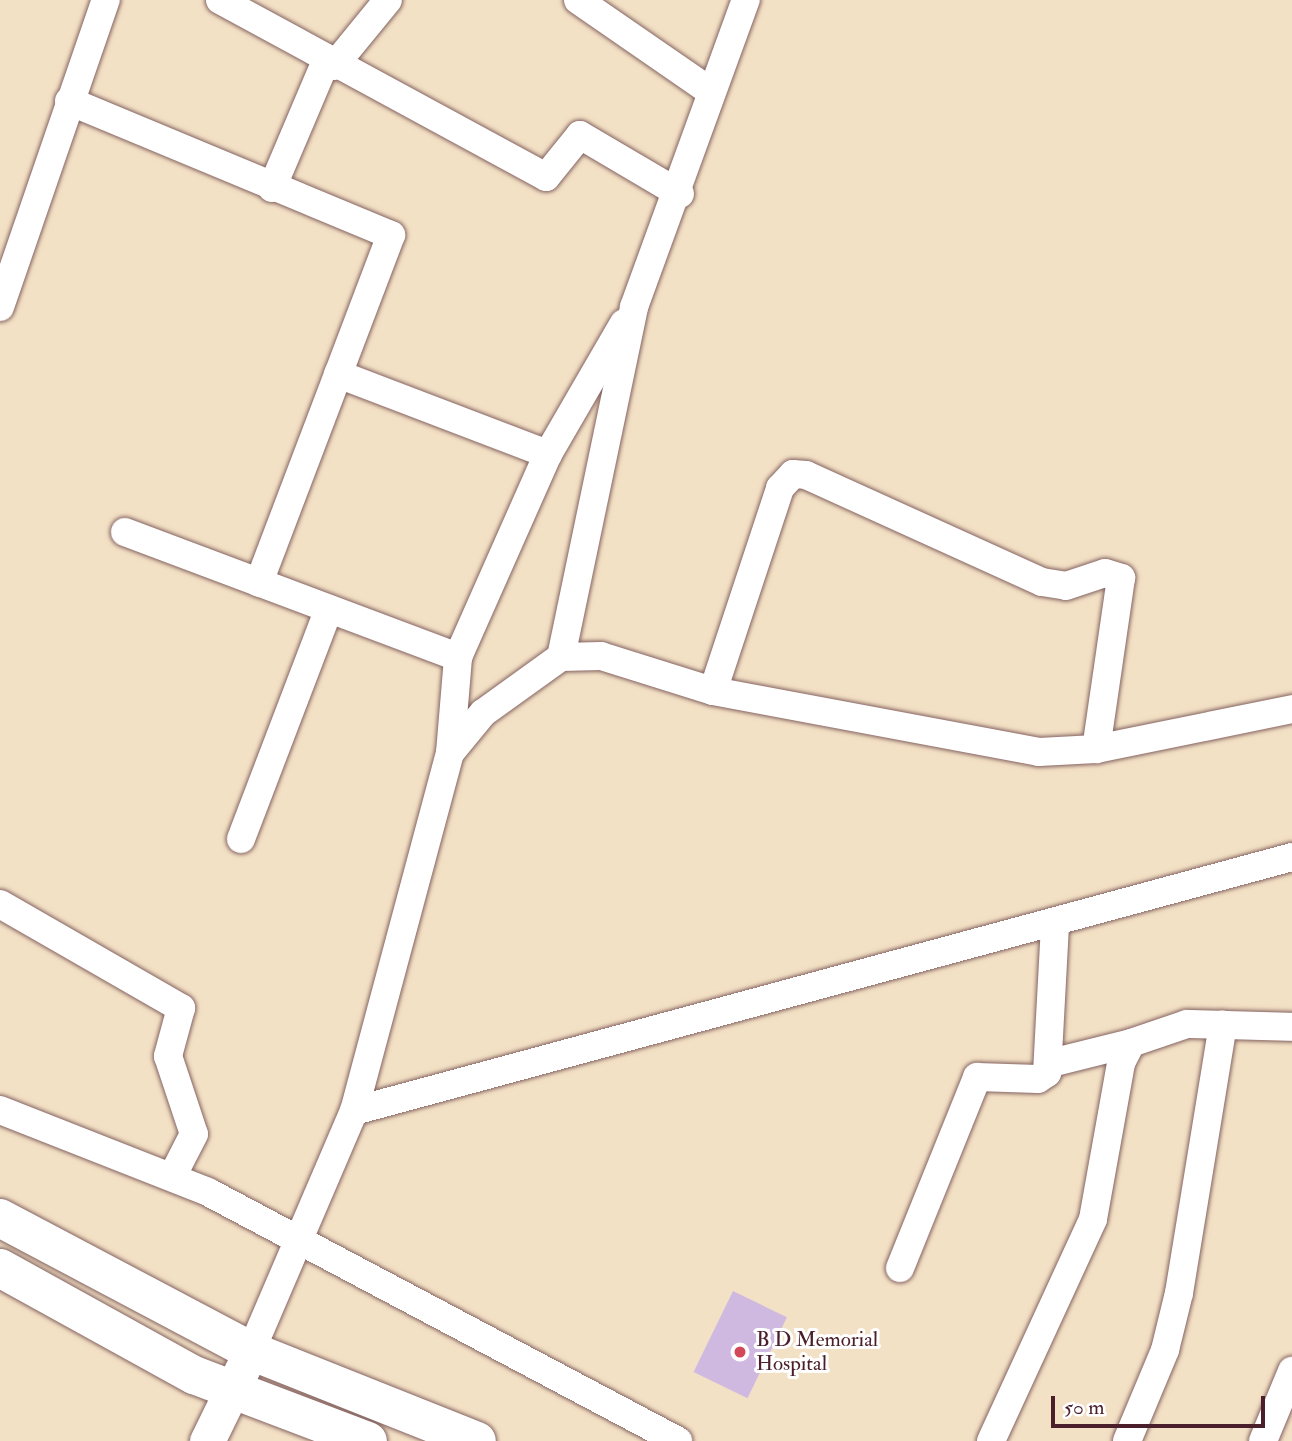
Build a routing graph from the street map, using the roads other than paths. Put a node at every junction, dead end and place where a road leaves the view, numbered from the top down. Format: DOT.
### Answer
graph roads {
  1 [pos="106,0"];
  2 [pos="220,0"];
  3 [pos="388,0"];
  4 [pos="578,0"];
  5 [pos="746,0"];
  6 [pos="330,63"];
  7 [pos="710,91"];
  8 [pos="69,102"];
  9 [pos="272,188"];
  10 [pos="680,194"];
  11 [pos="0,307"];
  12 [pos="634,307"];
  13 [pos="338,374"];
  14 [pos="548,454"];
  15 [pos="125,532"];
  16 [pos="260,583"];
  17 [pos="329,608"];
  18 [pos="458,657"];
  19 [pos="561,657"];
  20 [pos="713,691"];
  21 [pos="1292,709"];
  22 [pos="1096,749"];
  23 [pos="450,753"];
  24 [pos="241,839"];
  25 [pos="1292,857"];
  26 [pos="0,904"];
  27 [pos="1055,926"];
  28 [pos="1223,1025"];
  29 [pos="1292,1027"];
  30 [pos="1131,1043"];
  31 [pos="1051,1063"];
  32 [pos="0,1110"];
  33 [pos="354,1111"];
  34 [pos="173,1175"];
  35 [pos="0,1218"];
  36 [pos="301,1244"];
  37 [pos="0,1268"];
  38 [pos="900,1268"];
  39 [pos="251,1351"];
  40 [pos="1292,1371"];
  41 [pos="233,1389"];
  42 [pos="207,1441"];
  43 [pos="368,1441"];
  44 [pos="477,1441"];
  45 [pos="678,1441"];
  46 [pos="991,1441"];
  47 [pos="1127,1441"];
  48 [pos="1263,1441"];
  1 -- 8 [label="street"];
  2 -- 6 [label="street"];
  3 -- 6 [label="street"];
  4 -- 7 [label="street"];
  5 -- 7 [label="street"];
  6 -- 9 [label="street"];
  6 -- 10 [label="street"];
  7 -- 10 [label="street"];
  8 -- 9 [label="street"];
  8 -- 11 [label="street"];
  9 -- 13 [label="street"];
  10 -- 12 [label="street"];
  12 -- 14 [label="street"];
  12 -- 19 [label="street"];
  13 -- 14 [label="street"];
  13 -- 16 [label="street"];
  14 -- 18 [label="street"];
  15 -- 16 [label="street"];
  16 -- 17 [label="street"];
  17 -- 18 [label="street"];
  17 -- 24 [label="street"];
  18 -- 23 [label="street"];
  19 -- 20 [label="street"];
  19 -- 23 [label="street"];
  20 -- 22 [label="street"];
  20 -- 22 [label="street"];
  21 -- 22 [label="street"];
  23 -- 33 [label="street"];
  25 -- 27 [label="street"];
  26 -- 34 [label="street"];
  27 -- 31 [label="street"];
  27 -- 33 [label="street"];
  28 -- 29 [label="street"];
  28 -- 30 [label="street"];
  28 -- 47 [label="street"];
  30 -- 31 [label="street"];
  30 -- 46 [label="street"];
  31 -- 38 [label="street"];
  32 -- 34 [label="street"];
  33 -- 36 [label="street"];
  34 -- 36 [label="street"];
  35 -- 39 [label="main road"];
  36 -- 39 [label="street"];
  36 -- 45 [label="street"];
  37 -- 41 [label="main road"];
  39 -- 41 [label="street"];
  39 -- 44 [label="main road"];
  40 -- 48 [label="street"];
  41 -- 42 [label="street"];
  41 -- 43 [label="main road"];
}
